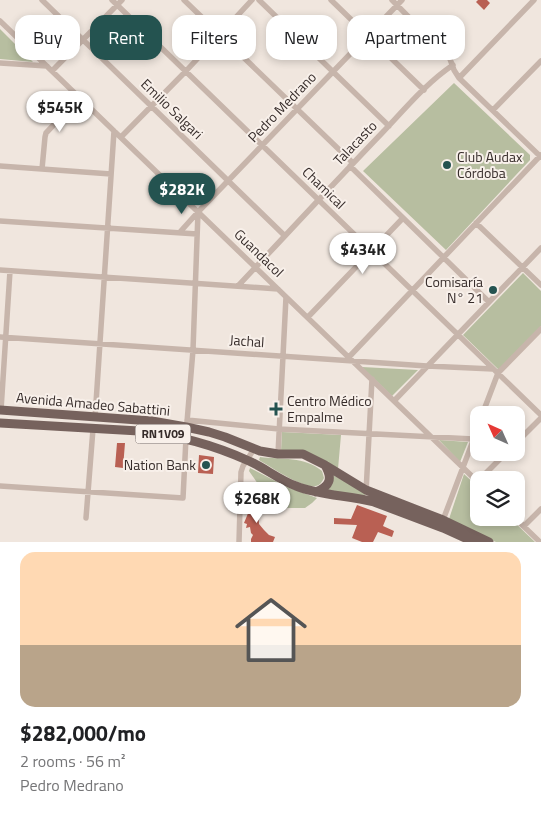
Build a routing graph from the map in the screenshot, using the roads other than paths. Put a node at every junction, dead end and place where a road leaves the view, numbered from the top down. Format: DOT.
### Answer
graph roads {
  1 [pos="42,0"];
  2 [pos="184,0"];
  3 [pos="252,0"];
  4 [pos="259,0"];
  5 [pos="331,0"];
  6 [pos="392,0"];
  7 [pos="402,0"];
  8 [pos="534,0"];
  9 [pos="117,2"];
  10 [pos="397,5"];
  11 [pos="199,15"];
  12 [pos="238,15"];
  13 [pos="388,15"];
  14 [pos="347,16"];
  15 [pos="0,21"];
  16 [pos="83,39"];
  17 [pos="347,58"];
  18 [pos="196,60"];
  19 [pos="246,60"];
  20 [pos="393,60"];
  21 [pos="541,61"];
  22 [pos="0,63"];
  23 [pos="453,65"];
  24 [pos="49,68"];
  25 [pos="186,71"];
  26 [pos="333,72"];
  27 [pos="459,78"];
  28 [pos="424,90"];
  29 [pos="80,97"];
  30 [pos="152,106"];
  31 [pos="297,109"];
  32 [pos="493,110"];
  33 [pos="389,126"];
  34 [pos="114,131"];
  35 [pos="121,137"];
  36 [pos="262,145"];
  37 [pos="541,156"];
  38 [pos="351,165"];
  39 [pos="0,166"];
  40 [pos="42,169"];
  41 [pos="111,174"];
  42 [pos="228,180"];
  43 [pos="319,200"];
  44 [pos="198,212"];
  45 [pos="403,218"];
  46 [pos="0,221"];
  47 [pos="476,223"];
  48 [pos="108,228"];
  49 [pos="180,232"];
  50 [pos="197,234"];
  51 [pos="285,236"];
  52 [pos="541,248"];
  53 [pos="371,251"];
  54 [pos="444,258"];
  55 [pos="256,267"];
  56 [pos="522,267"];
  57 [pos="0,270"];
  58 [pos="10,271"];
  59 [pos="104,277"];
  60 [pos="196,284"];
  61 [pos="541,285"];
  62 [pos="238,286"];
  63 [pos="278,289"];
  64 [pos="413,291"];
  65 [pos="286,297"];
  66 [pos="489,302"];
  67 [pos="308,317"];
  68 [pos="541,329"];
  69 [pos="458,335"];
  70 [pos="3,337"];
  71 [pos="100,344"];
  72 [pos="193,350"];
  73 [pos="283,356"];
  74 [pos="351,359"];
  75 [pos="427,366"];
  76 [pos="496,371"];
  77 [pos="372,379"];
  78 [pos="394,401"];
  79 [pos="485,406"];
  80 [pos="0,410"];
  81 [pos="541,416"];
  82 [pos="95,418"];
  83 [pos="0,423"];
  84 [pos="186,423"];
  85 [pos="93,429"];
  86 [pos="279,429"];
  87 [pos="370,433"];
  88 [pos="525,433"];
  89 [pos="431,436"];
  90 [pos="186,438"];
  91 [pos="470,439"];
  92 [pos="254,449"];
  93 [pos="470,450"];
  94 [pos="278,454"];
  95 [pos="248,460"];
  96 [pos="498,461"];
  97 [pos="325,465"];
  98 [pos="463,468"];
  99 [pos="488,471"];
  100 [pos="470,474"];
  101 [pos="0,486"];
  102 [pos="88,492"];
  103 [pos="316,492"];
  104 [pos="366,495"];
  105 [pos="541,509"];
  106 [pos="86,518"];
  107 [pos="443,520"];
  108 [pos="525,525"];
  109 [pos="524,526"];
  110 [pos="239,542"];
  111 [pos="474,542"];
  112 [pos="489,542"];
  113 [pos="540,542"];
  1 -- 16 [label="street, Emilio Salgari"];
  2 -- 11 [label="street"];
  3 -- 12 [label="street"];
  4 -- 26 [label="street"];
  5 -- 14 [label="street"];
  6 -- 10 [label="street"];
  7 -- 10 [label="street, Pedro Medrano"];
  8 -- 27 [label="street"];
  9 -- 16 [label="street"];
  9 -- 25 [label="street, Chamical"];
  10 -- 13 [label="street, Pedro Medrano"];
  10 -- 23 [label="street"];
  15 -- 24 [label="street, Guandacol"];
  16 -- 24 [label="street"];
  16 -- 30 [label="street, Emilio Salgari"];
  17 -- 26 [label="street, Pedro Medrano"];
  18 -- 25 [label="street"];
  19 -- 31 [label="street"];
  20 -- 28 [label="street"];
  21 -- 32 [label="street"];
  22 -- 24 [label="street"];
  23 -- 27 [label="street"];
  23 -- 28 [label="street, Talacasto"];
  24 -- 29 [label="street, Guandacol"];
  25 -- 30 [label="street"];
  25 -- 36 [label="street, Chamical"];
  26 -- 31 [label="street, Pedro Medrano"];
  26 -- 33 [label="street"];
  27 -- 32 [label="street"];
  28 -- 33 [label="street, Talacasto"];
  29 -- 34 [label="street, Guandacol"];
  29 -- 40 [label="street"];
  30 -- 35 [label="street"];
  30 -- 42 [label="street, Emilio Salgari"];
  31 -- 36 [label="street, Pedro Medrano"];
  31 -- 38 [label="street"];
  32 -- 37 [label="street"];
  33 -- 38 [label="street, Talacasto"];
  34 -- 35 [label="street, Guandacol"];
  34 -- 41 [label="street"];
  35 -- 44 [label="street, Guandacol"];
  36 -- 42 [label="street, Pedro Medrano"];
  36 -- 43 [label="street, Chamical"];
  37 -- 47 [label="street"];
  38 -- 43 [label="street, Talacasto"];
  38 -- 45 [label="street"];
  39 -- 40 [label="street"];
  40 -- 41 [label="street"];
  41 -- 48 [label="street"];
  42 -- 44 [label="street, Pedro Medrano"];
  42 -- 51 [label="street, Emilio Salgari"];
  43 -- 51 [label="street, Talacasto"];
  43 -- 53 [label="street, Chamical"];
  44 -- 49 [label="street, Pedro Medrano"];
  44 -- 50 [label="street"];
  44 -- 55 [label="street, Guandacol"];
  45 -- 53 [label="street"];
  45 -- 54 [label="street"];
  46 -- 48 [label="street"];
  47 -- 54 [label="street"];
  47 -- 56 [label="street"];
  48 -- 49 [label="street"];
  48 -- 59 [label="street"];
  49 -- 50 [label="street"];
  50 -- 60 [label="street"];
  51 -- 55 [label="street, Talacasto"];
  52 -- 56 [label="street"];
  53 -- 64 [label="street, Chamical"];
  53 -- 67 [label="street"];
  54 -- 64 [label="street"];
  54 -- 66 [label="street"];
  55 -- 62 [label="street, Talacasto"];
  55 -- 63 [label="street, Guandacol"];
  56 -- 61 [label="street"];
  56 -- 66 [label="street"];
  57 -- 58 [label="street"];
  58 -- 59 [label="street"];
  58 -- 70 [label="street"];
  59 -- 60 [label="street"];
  59 -- 71 [label="street"];
  60 -- 62 [label="street"];
  60 -- 72 [label="street"];
  62 -- 63 [label="street"];
  63 -- 65 [label="street, Guandacol"];
  64 -- 69 [label="street, Chamical"];
  64 -- 74 [label="street"];
  65 -- 67 [label="street, Guandacol"];
  65 -- 73 [label="street"];
  66 -- 69 [label="street"];
  67 -- 74 [label="street, Guandacol"];
  68 -- 76 [label="street"];
  69 -- 75 [label="street"];
  69 -- 76 [label="street, Chamical"];
  70 -- 71 [label="street, Jachal"];
  70 -- 80 [label="street"];
  71 -- 72 [label="street, Jachal"];
  71 -- 82 [label="street"];
  72 -- 73 [label="street, Jachal"];
  72 -- 84 [label="street"];
  73 -- 74 [label="street, Jachal"];
  73 -- 86 [label="street"];
  74 -- 75 [label="street, Jachal"];
  74 -- 77 [label="street, Guandacol"];
  75 -- 76 [label="street, Jachal"];
  75 -- 78 [label="street"];
  76 -- 79 [label="street"];
  76 -- 81 [label="street, Chamical"];
  77 -- 78 [label="street, Guandacol"];
  77 -- 87 [label="street"];
  78 -- 89 [label="street, Guandacol"];
  80 -- 82 [label="main road, Avenida Amadeo Sabattini / RN1V09"];
  81 -- 88 [label="street"];
  82 -- 84 [label="main road, Avenida Amadeo Sabattini / RN1V09"];
  83 -- 85 [label="main road, Avenida Amadeo Sabattini / RN1V09"];
  84 -- 86 [label="street"];
  84 -- 92 [label="main road, Avenida Amadeo Sabattini / RN1V09"];
  85 -- 90 [label="main road, Avenida Amadeo Sabattini / RN1V09"];
  85 -- 102 [label="street"];
  86 -- 87 [label="street"];
  86 -- 94 [label="street"];
  87 -- 89 [label="street"];
  87 -- 104 [label="street"];
  89 -- 91 [label="street"];
  89 -- 98 [label="street, Guandacol"];
  90 -- 95 [label="main road, Avenida Amadeo Sabattini / RN1V09"];
  90 -- 102 [label="street"];
  92 -- 94 [label="main road, Avenida Amadeo Sabattini / RN1V09"];
  92 -- 95 [label="street"];
  93 -- 98 [label="street"];
  94 -- 97 [label="main road, Avenida Amadeo Sabattini / RN1V09"];
  95 -- 103 [label="main road, Avenida Amadeo Sabattini / RN1V09"];
  95 -- 110 [label="street"];
  96 -- 99 [label="street"];
  97 -- 103 [label="main road"];
  97 -- 104 [label="main road, Avenida Amadeo Sabattini / RN1V09"];
  98 -- 100 [label="street, Guandacol"];
  98 -- 107 [label="street"];
  101 -- 102 [label="street"];
  102 -- 106 [label="street"];
  103 -- 104 [label="main road, Avenida Amadeo Sabattini / RN1V09"];
  104 -- 107 [label="main road, Avenida Amadeo Sabattini / RN1V09"];
  104 -- 111 [label="main road, Avenida Amadeo Sabattini / RN1V09"];
  105 -- 108 [label="street"];
  107 -- 112 [label="main road, Avenida Amadeo Sabattini / RN1V09"];
  109 -- 113 [label="street"];
}
